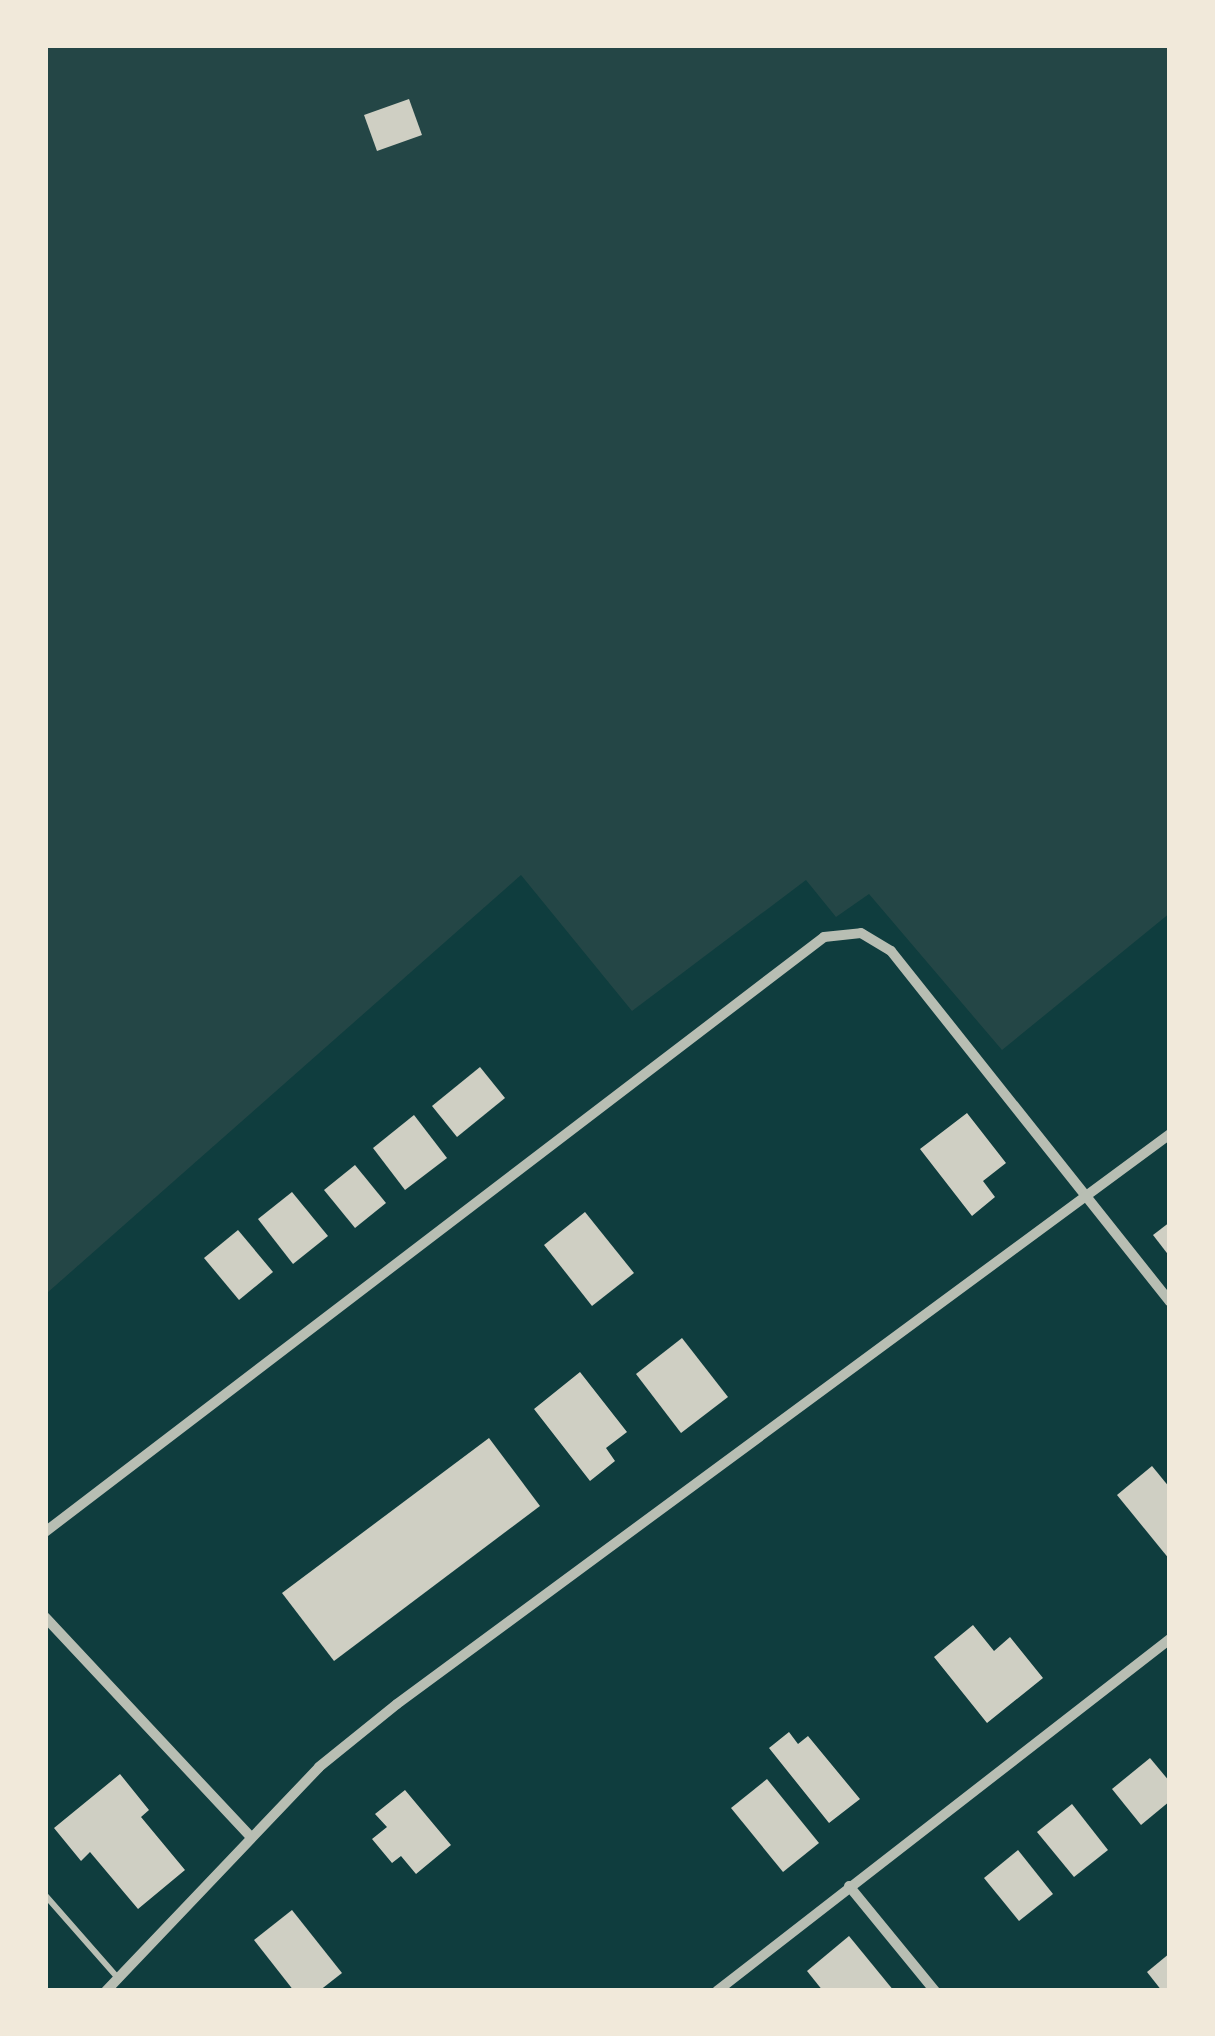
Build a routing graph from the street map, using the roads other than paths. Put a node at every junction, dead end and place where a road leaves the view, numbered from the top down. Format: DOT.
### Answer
graph roads {
  1 [pos="1170,1134"];
  2 [pos="1086,1195"];
  3 [pos="1170,1302"];
  4 [pos="45,1532"];
  5 [pos="45,1617"];
  6 [pos="1170,1638"];
  7 [pos="251,1838"];
  8 [pos="850,1886"];
  9 [pos="45,1895"];
  10 [pos="118,1978"];
  11 [pos="106,1991"];
  12 [pos="717,1991"];
  13 [pos="935,1991"];
  1 -- 2 [label="street"];
  2 -- 3 [label="street"];
  2 -- 4 [label="street"];
  2 -- 7 [label="street"];
  5 -- 7 [label="street"];
  6 -- 8 [label="street"];
  7 -- 10 [label="street"];
  8 -- 12 [label="street"];
  8 -- 13 [label="street"];
  9 -- 10 [label="lane"];
  10 -- 11 [label="street"];
}
